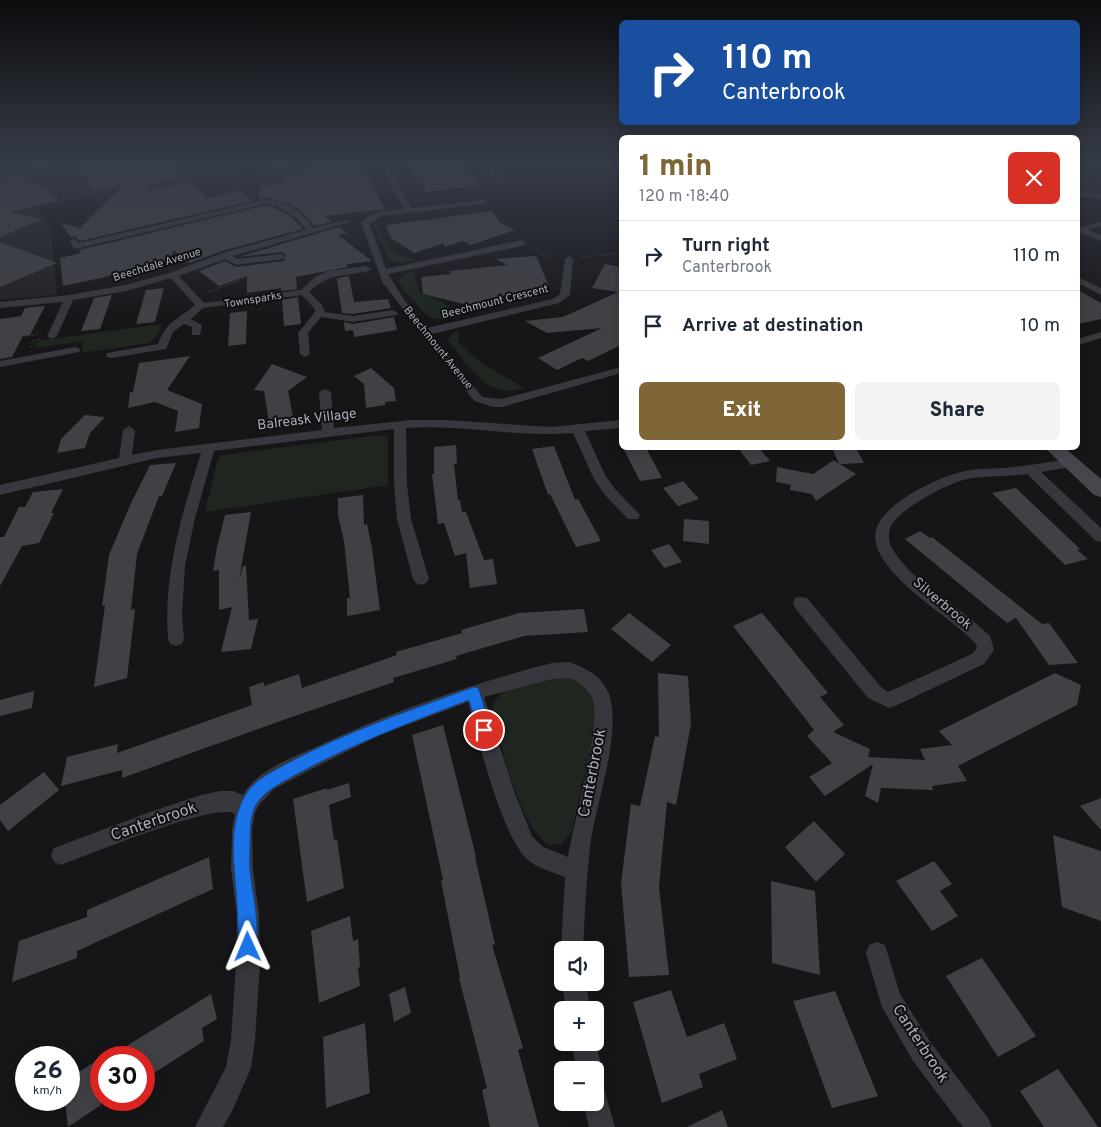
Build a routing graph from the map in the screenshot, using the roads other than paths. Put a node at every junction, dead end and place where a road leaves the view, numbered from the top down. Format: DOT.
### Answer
graph roads {
  1 [pos="206,216"];
  2 [pos="296,216"];
  3 [pos="376,216"];
  4 [pos="346,222"];
  5 [pos="1101,224"];
  6 [pos="308,230"];
  7 [pos="1080,230"];
  8 [pos="1080,230"];
  9 [pos="1101,238"];
  10 [pos="74,241"];
  11 [pos="527,244"];
  12 [pos="223,256"];
  13 [pos="281,257"];
  14 [pos="569,259"];
  15 [pos="366,269"];
  16 [pos="384,272"];
  17 [pos="173,275"];
  18 [pos="1080,281"];
  19 [pos="1101,292"];
  20 [pos="300,293"];
  21 [pos="69,298"];
  22 [pos="198,301"];
  23 [pos="0,305"];
  24 [pos="393,313"];
  25 [pos="318,314"];
  26 [pos="184,320"];
  27 [pos="425,332"];
  28 [pos="196,333"];
  29 [pos="53,334"];
  30 [pos="1101,336"];
  31 [pos="1080,341"];
  32 [pos="75,350"];
  33 [pos="305,354"];
  34 [pos="111,355"];
  35 [pos="0,364"];
  36 [pos="619,371"];
  37 [pos="325,392"];
  38 [pos="619,424"];
  39 [pos="400,425"];
  40 [pos="129,430"];
  41 [pos="578,430"];
  42 [pos="328,433"];
  43 [pos="209,447"];
  44 [pos="1056,450"];
  45 [pos="125,460"];
  46 [pos="1070,463"];
  47 [pos="1030,469"];
  48 [pos="0,490"];
  49 [pos="1101,490"];
  50 [pos="633,515"];
  51 [pos="1101,537"];
  52 [pos="422,579"];
  53 [pos="800,603"];
  54 [pos="176,639"];
  55 [pos="474,693"];
  56 [pos="246,809"];
  57 [pos="61,855"];
  58 [pos="576,871"];
  59 [pos="572,941"];
  60 [pos="876,953"];
  61 [pos="598,1111"];
  62 [pos="208,1127"];
  63 [pos="602,1127"];
  64 [pos="980,1127"];
  1 -- 10 [label="street"];
  2 -- 6 [label="street"];
  3 -- 16 [label="street, Beechmount Avenue"];
  4 -- 6 [label="street, Beechdale Avenue"];
  5 -- 7 [label="street"];
  6 -- 12 [label="street, Beechdale Avenue"];
  8 -- 9 [label="street"];
  11 -- 16 [label="street"];
  12 -- 13 [label="street"];
  12 -- 17 [label="street, Beechdale Avenue"];
  14 -- 27 [label="street, Beechmount Crescent"];
  15 -- 20 [label="street"];
  16 -- 27 [label="street, Beechmount Avenue"];
  17 -- 21 [label="street, Beechdale Avenue"];
  17 -- 22 [label="street"];
  18 -- 19 [label="street"];
  20 -- 22 [label="street, Townsparks"];
  20 -- 25 [label="street"];
  21 -- 23 [label="street, Beechdale Avenue"];
  21 -- 29 [label="street"];
  22 -- 26 [label="street"];
  24 -- 25 [label="street"];
  25 -- 33 [label="street"];
  26 -- 28 [label="street"];
  26 -- 34 [label="street"];
  27 -- 36 [label="street, Beechmount Avenue"];
  30 -- 31 [label="street"];
  32 -- 35 [label="street"];
  37 -- 42 [label="street"];
  38 -- 41 [label="street, Balreask Village"];
  39 -- 41 [label="street, Balreask Village"];
  39 -- 42 [label="street, Balreask Village"];
  39 -- 52 [label="street"];
  40 -- 45 [label="street"];
  41 -- 50 [label="street"];
  42 -- 43 [label="street, Balreask Village"];
  43 -- 45 [label="street, Balreask Village"];
  43 -- 54 [label="street"];
  44 -- 46 [label="main road"];
  45 -- 48 [label="street, Balreask Village"];
  46 -- 47 [label="street, Silverbrook"];
  46 -- 49 [label="main road"];
  47 -- 51 [label="street"];
  47 -- 53 [label="street, Silverbrook"];
  55 -- 56 [label="street, Canterbrook"];
  55 -- 58 [label="street"];
  55 -- 58 [label="street, Canterbrook"];
  56 -- 57 [label="street, Canterbrook"];
  56 -- 62 [label="street, Canterbrook"];
  58 -- 59 [label="street, Canterbrook"];
  60 -- 64 [label="street, Canterbrook"];
  61 -- 63 [label="street"];
}
